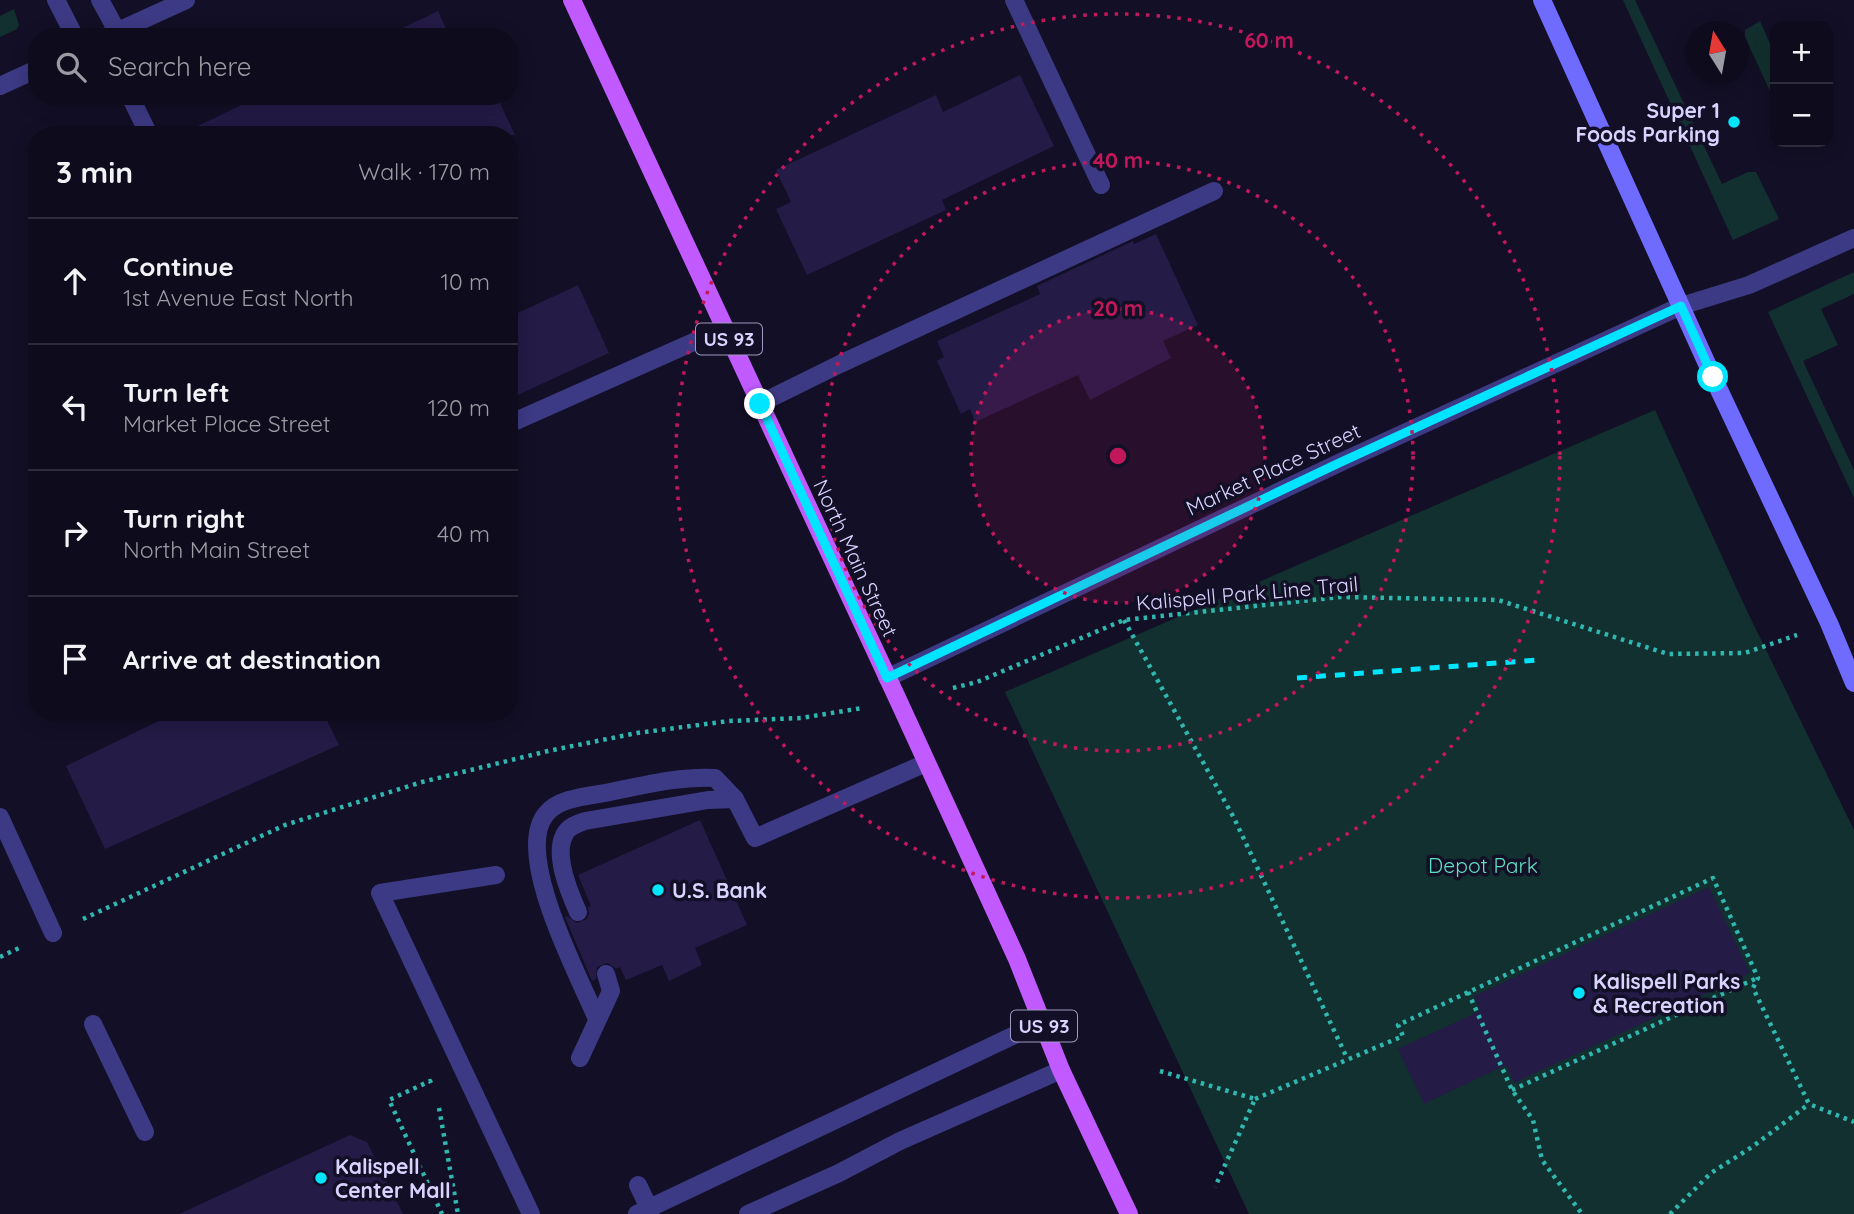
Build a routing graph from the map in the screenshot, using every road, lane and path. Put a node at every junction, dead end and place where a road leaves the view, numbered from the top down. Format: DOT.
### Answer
graph roads {
  1 [pos="56,0"];
  2 [pos="100,0"];
  3 [pos="186,0"];
  4 [pos="572,0"];
  5 [pos="1014,0"];
  6 [pos="1542,0"];
  7 [pos="70,28"];
  8 [pos="109,28"];
  9 [pos="124,28"];
  10 [pos="28,73"];
  11 [pos="0,86"];
  12 [pos="134,105"];
  13 [pos="145,126"];
  14 [pos="1101,185"];
  15 [pos="1214,191"];
  16 [pos="1854,238"];
  17 [pos="1681,306"];
  18 [pos="725,328"];
  19 [pos="760,404"];
  20 [pos="518,420"];
  21 [pos="1124,620"];
  22 [pos="1829,623"];
  23 [pos="887,678"];
  24 [pos="1854,683"];
  25 [pos="899,702"];
  26 [pos="926,763"];
  27 [pos="735,799"];
  28 [pos="0,817"];
  29 [pos="496,875"];
  30 [pos="578,912"];
  31 [pos="53,933"];
  32 [pos="0,957"];
  33 [pos="606,974"];
  34 [pos="1758,978"];
  35 [pos="1468,992"];
  36 [pos="597,1019"];
  37 [pos="1042,1023"];
  38 [pos="93,1024"];
  39 [pos="580,1058"];
  40 [pos="1347,1058"];
  41 [pos="1061,1070"];
  42 [pos="1160,1071"];
  43 [pos="1513,1090"];
  44 [pos="434,1093"];
  45 [pos="1255,1099"];
  46 [pos="1810,1104"];
  47 [pos="438,1105"];
  48 [pos="1854,1122"];
  49 [pos="145,1132"];
  50 [pos="638,1185"];
  51 [pos="1215,1188"];
  52 [pos="645,1212"];
  53 [pos="442,1214"];
  54 [pos="458,1214"];
  55 [pos="531,1214"];
  56 [pos="748,1214"];
  57 [pos="1129,1214"];
  58 [pos="1582,1214"];
  59 [pos="1670,1214"];
  1 -- 7 [label="street"];
  2 -- 8 [label="street"];
  3 -- 9 [label="street"];
  4 -- 18 [label="main road, North Main Street / US 93"];
  5 -- 14 [label="street"];
  6 -- 17 [label="street"];
  10 -- 11 [label="street"];
  12 -- 13 [label="street"];
  15 -- 19 [label="street"];
  16 -- 17 [label="street, Market Place Street"];
  17 -- 22 [label="street"];
  17 -- 23 [label="street, Market Place Street"];
  18 -- 19 [label="main road, North Main Street / US 93"];
  18 -- 20 [label="street"];
  19 -- 23 [label="main road, North Main Street / US 93"];
  21 -- 22 [label="path, Kalispell Park Line Trail"];
  21 -- 25 [label="path, Kalispell Park Line Trail"];
  21 -- 40 [label="path"];
  22 -- 24 [label="street"];
  23 -- 25 [label="main road, North Main Street / US 93"];
  25 -- 26 [label="main road, North Main Street / US 93"];
  25 -- 31 [label="path, Kalispell Park Line Trail"];
  26 -- 27 [label="street"];
  26 -- 37 [label="main road, North Main Street / US 93"];
  27 -- 30 [label="street"];
  27 -- 36 [label="street"];
  28 -- 31 [label="street"];
  29 -- 55 [label="street"];
  31 -- 32 [label="path, Kalispell Park Line Trail"];
  33 -- 36 [label="street"];
  34 -- 35 [label="path"];
  34 -- 43 [label="path"];
  34 -- 46 [label="path"];
  35 -- 40 [label="path"];
  35 -- 43 [label="path"];
  36 -- 39 [label="street"];
  37 -- 41 [label="main road, North Main Street / US 93"];
  37 -- 52 [label="street"];
  38 -- 49 [label="street"];
  40 -- 45 [label="path"];
  41 -- 56 [label="street"];
  41 -- 57 [label="main road, North Main Street / US 93"];
  42 -- 45 [label="path"];
  43 -- 58 [label="path"];
  44 -- 53 [label="path"];
  45 -- 51 [label="path"];
  46 -- 48 [label="path"];
  46 -- 59 [label="path"];
  47 -- 54 [label="path"];
  50 -- 52 [label="street"];
}
